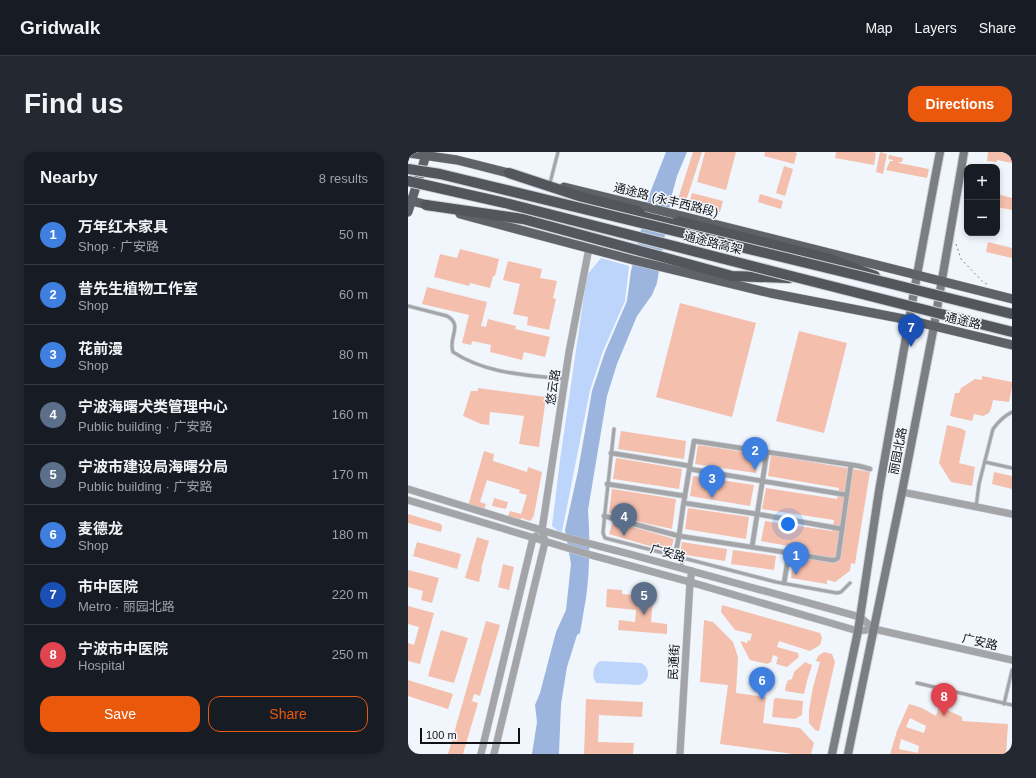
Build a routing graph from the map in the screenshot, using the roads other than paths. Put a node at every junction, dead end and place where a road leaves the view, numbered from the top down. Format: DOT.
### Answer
graph roads {
  1 [pos="558,152"];
  2 [pos="940,152"];
  3 [pos="964,152"];
  4 [pos="408,153"];
  5 [pos="426,154"];
  6 [pos="408,168"];
  7 [pos="421,171"];
  8 [pos="509,173"];
  9 [pos="408,181"];
  10 [pos="550,183"];
  11 [pos="410,201"];
  12 [pos="426,205"];
  13 [pos="408,212"];
  14 [pos="589,248"];
  15 [pos="917,275"];
  16 [pos="799,278"];
  17 [pos="943,281"];
  18 [pos="901,286"];
  19 [pos="1012,299"];
  20 [pos="408,306"];
  21 [pos="1012,314"];
  22 [pos="909,320"];
  23 [pos="934,326"];
  24 [pos="1012,332"];
  25 [pos="1012,345"];
  26 [pos="565,379"];
  27 [pos="1012,412"];
  28 [pos="614,429"];
  29 [pos="767,452"];
  30 [pos="611,453"];
  31 [pos="985,462"];
  32 [pos="851,465"];
  33 [pos="690,468"];
  34 [pos="1012,468"];
  35 [pos="870,469"];
  36 [pos="762,481"];
  37 [pos="607,484"];
  38 [pos="408,490"];
  39 [pos="902,492"];
  40 [pos="847,495"];
  41 [pos="685,496"];
  42 [pos="408,500"];
  43 [pos="684,503"];
  44 [pos="976,507"];
  45 [pos="757,514"];
  46 [pos="1012,514"];
  47 [pos="604,516"];
  48 [pos="842,529"];
  49 [pos="542,530"];
  50 [pos="679,536"];
  51 [pos="533,538"];
  52 [pos="545,542"];
  53 [pos="752,547"];
  54 [pos="789,553"];
  55 [pos="675,556"];
  56 [pos="683,558"];
  57 [pos="681,568"];
  58 [pos="692,571"];
  59 [pos="690,582"];
  60 [pos="784,583"];
  61 [pos="850,583"];
  62 [pos="860,617"];
  63 [pos="874,629"];
  64 [pos="858,631"];
  65 [pos="1012,660"];
  66 [pos="1012,670"];
  67 [pos="917,683"];
  68 [pos="1004,704"];
  69 [pos="1012,705"];
  70 [pos="481,754"];
  71 [pos="494,754"];
  72 [pos="680,754"];
  73 [pos="832,754"];
  74 [pos="848,754"];
  1 -- 10 [label="lane"];
  2 -- 15 [label="main road, 丽园北路"];
  3 -- 17 [label="main road, 丽园北路"];
  4 -- 5 [label="main road, 通途路 (永丰西路段)"];
  5 -- 7 [label="main road"];
  5 -- 8 [label="main road, 通途路 (永丰西路段)"];
  6 -- 7 [label="highway, 通途路高架, bridge"];
  7 -- 11 [label="main road"];
  7 -- 18 [label="highway, 通途路高架, bridge"];
  8 -- 10 [label="main road, 通途路 (永丰西路段)"];
  8 -- 18 [label="highway, bridge"];
  9 -- 16 [label="highway, 通途路高架, bridge"];
  10 -- 15 [label="main road, 通途路 (永丰西路段), bridge"];
  11 -- 12 [label="main road"];
  11 -- 13 [label="main road"];
  12 -- 14 [label="main road"];
  12 -- 16 [label="highway, bridge"];
  14 -- 22 [label="main road"];
  14 -- 26 [label="street, 悠云路"];
  15 -- 17 [label="main road"];
  15 -- 22 [label="main road, 丽园北路"];
  16 -- 24 [label="highway, 通途路高架, bridge"];
  17 -- 19 [label="main road"];
  17 -- 23 [label="main road, 丽园北路"];
  18 -- 21 [label="highway, 通途路高架, bridge"];
  20 -- 26 [label="lane"];
  22 -- 23 [label="main road, 通途路"];
  22 -- 62 [label="main road, 丽园北路"];
  23 -- 25 [label="main road, 通途路"];
  23 -- 39 [label="main road, 丽园北路"];
  26 -- 49 [label="street, 悠云路"];
  27 -- 31 [label="lane"];
  28 -- 30 [label="lane"];
  29 -- 32 [label="street"];
  29 -- 33 [label="street"];
  29 -- 36 [label="street"];
  30 -- 33 [label="street"];
  30 -- 37 [label="lane"];
  31 -- 34 [label="lane"];
  31 -- 44 [label="lane"];
  32 -- 35 [label="street"];
  32 -- 40 [label="street"];
  33 -- 36 [label="street"];
  33 -- 41 [label="street"];
  36 -- 40 [label="street"];
  36 -- 45 [label="street"];
  37 -- 41 [label="street"];
  37 -- 47 [label="lane"];
  38 -- 49 [label="street, 广安路"];
  39 -- 44 [label="street"];
  39 -- 63 [label="main road, 丽园北路"];
  40 -- 48 [label="street"];
  41 -- 43 [label="street"];
  42 -- 51 [label="street, 广安路"];
  43 -- 45 [label="street"];
  43 -- 50 [label="street"];
  44 -- 46 [label="street"];
  45 -- 48 [label="street"];
  45 -- 53 [label="street"];
  47 -- 50 [label="street"];
  47 -- 55 [label="lane"];
  48 -- 54 [label="street"];
  49 -- 51 [label="street"];
  49 -- 52 [label="street, 悠云路"];
  49 -- 57 [label="street, 广安路"];
  50 -- 53 [label="street"];
  50 -- 55 [label="street"];
  51 -- 52 [label="street, 广安路"];
  51 -- 70 [label="street"];
  52 -- 59 [label="street, 广安路"];
  52 -- 71 [label="street, 悠云路"];
  53 -- 54 [label="street"];
  54 -- 60 [label="street"];
  55 -- 56 [label="lane"];
  56 -- 57 [label="lane"];
  56 -- 60 [label="lane"];
  57 -- 58 [label="street, 广安路"];
  58 -- 59 [label="street, 民通街"];
  58 -- 62 [label="street, 广安路"];
  59 -- 64 [label="street, 广安路"];
  59 -- 72 [label="street, 民通街"];
  60 -- 61 [label="lane"];
  62 -- 63 [label="street, 广安路"];
  62 -- 64 [label="main road, 丽园北路"];
  63 -- 64 [label="street, 广安路"];
  63 -- 65 [label="street, 广安路"];
  63 -- 74 [label="main road, 丽园北路"];
  64 -- 73 [label="main road, 丽园北路"];
  66 -- 68 [label="lane"];
  67 -- 68 [label="lane"];
  68 -- 69 [label="lane"];
}
